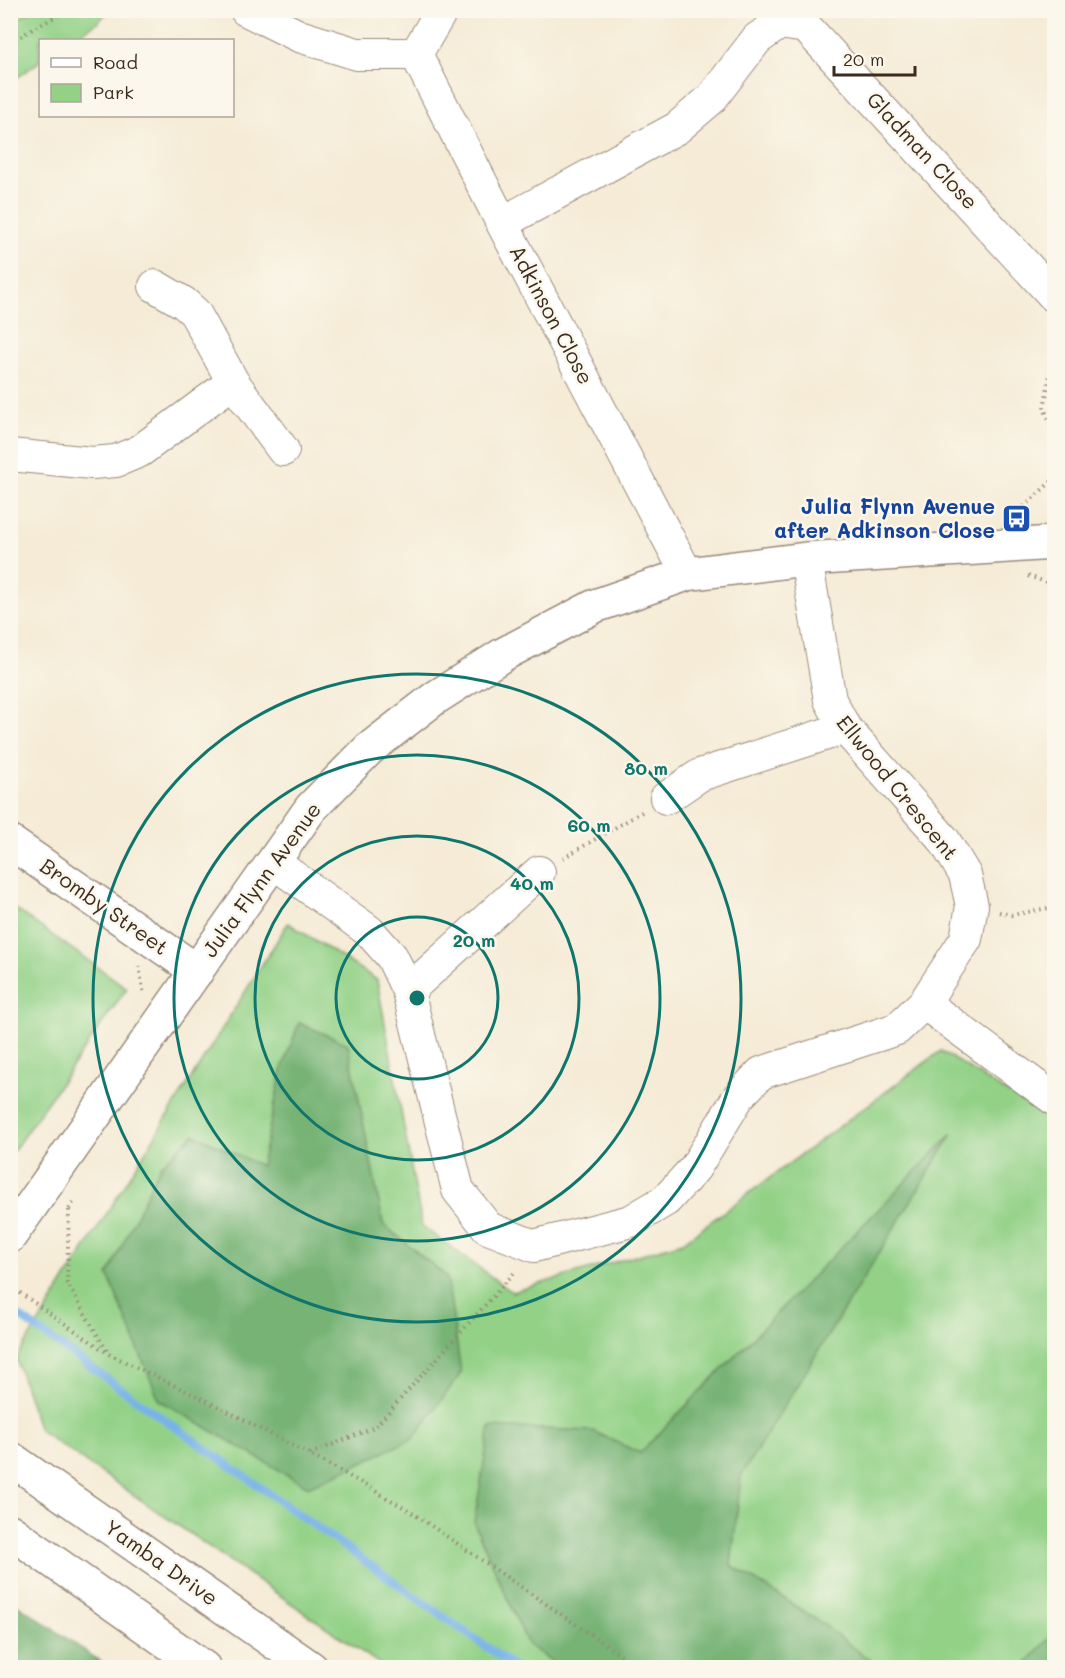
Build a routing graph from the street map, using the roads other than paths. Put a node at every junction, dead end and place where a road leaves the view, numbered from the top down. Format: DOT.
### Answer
graph roads {
  1 [pos="246,10"];
  2 [pos="442,10"];
  3 [pos="781,16"];
  4 [pos="416,54"];
  5 [pos="502,223"];
  6 [pos="155,286"];
  7 [pos="1054,296"];
  8 [pos="233,382"];
  9 [pos="283,450"];
  10 [pos="10,455"];
  11 [pos="1054,543"];
  12 [pos="806,559"];
  13 [pos="687,574"];
  14 [pos="845,728"];
  15 [pos="666,798"];
  16 [pos="10,842"];
  17 [pos="273,862"];
  18 [pos="539,872"];
  19 [pos="196,971"];
  20 [pos="408,991"];
  21 [pos="924,1003"];
  22 [pos="1054,1099"];
  23 [pos="10,1236"];
  24 [pos="11,1457"];
  25 [pos="10,1516"];
  26 [pos="10,1531"];
  27 [pos="49,1558"];
  28 [pos="204,1668"];
  29 [pos="311,1668"];
  1 -- 4 [label="street"];
  2 -- 4 [label="street"];
  3 -- 5 [label="street, Gladman Close"];
  3 -- 7 [label="street, Gladman Close"];
  4 -- 5 [label="street, Adkinson Close"];
  5 -- 13 [label="street, Adkinson Close"];
  6 -- 8 [label="street"];
  8 -- 9 [label="street"];
  8 -- 10 [label="street"];
  11 -- 12 [label="street, Julia Flynn Avenue"];
  12 -- 13 [label="street, Julia Flynn Avenue"];
  12 -- 14 [label="street, Ellwood Crescent"];
  13 -- 17 [label="street, Julia Flynn Avenue"];
  14 -- 15 [label="street"];
  14 -- 21 [label="street, Ellwood Crescent"];
  16 -- 19 [label="street, Bromby Street"];
  17 -- 19 [label="street, Julia Flynn Avenue"];
  17 -- 20 [label="street"];
  18 -- 20 [label="street"];
  19 -- 23 [label="street, Julia Flynn Avenue"];
  20 -- 21 [label="street, Ellwood Crescent"];
  21 -- 22 [label="street"];
  24 -- 29 [label="street, Yamba Drive"];
  25 -- 27 [label="street"];
  26 -- 27 [label="street"];
  27 -- 28 [label="street"];
}
